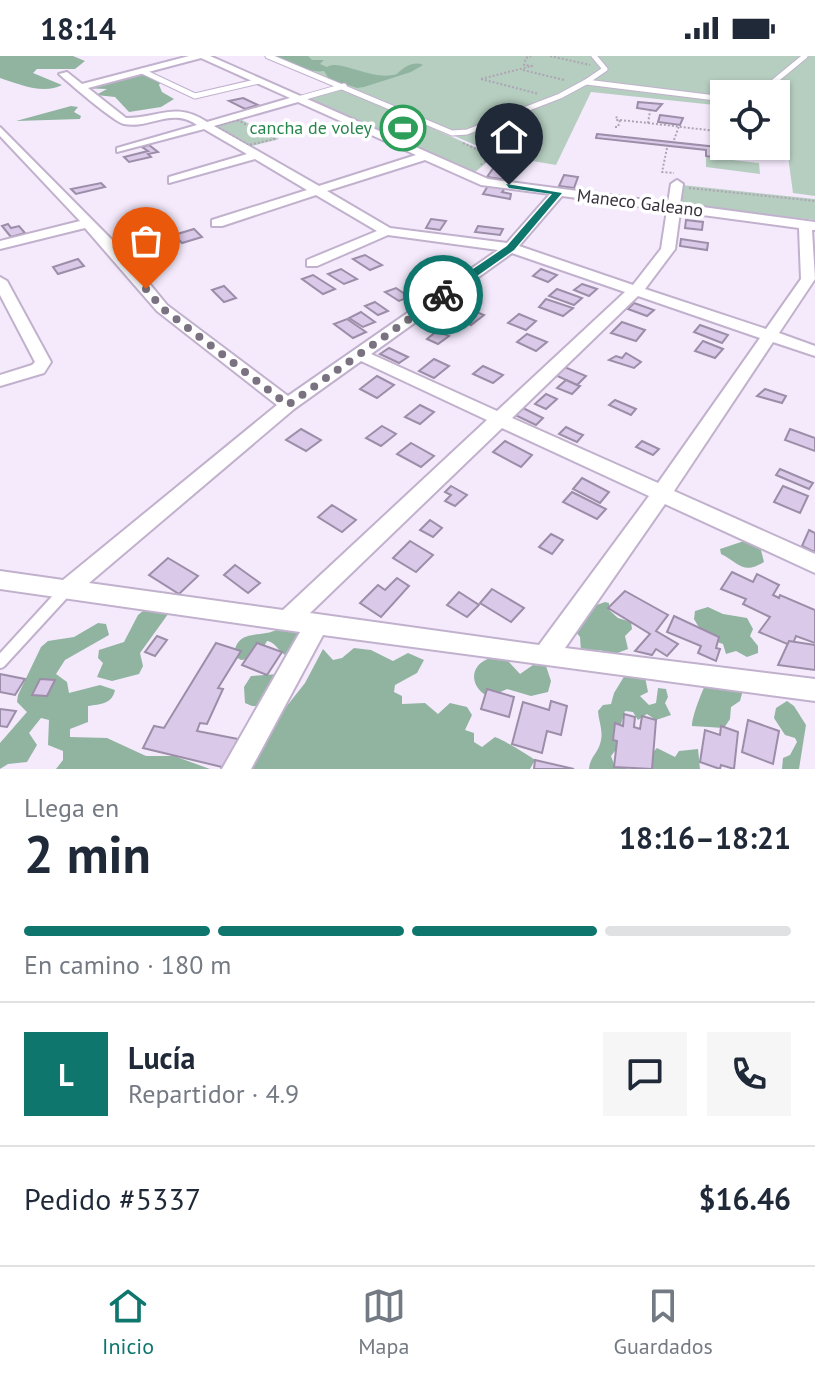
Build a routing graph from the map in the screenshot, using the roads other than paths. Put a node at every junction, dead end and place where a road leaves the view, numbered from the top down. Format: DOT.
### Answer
graph roads {
  1 [pos="201,56"];
  2 [pos="268,56"];
  3 [pos="594,56"];
  4 [pos="805,56"];
  5 [pos="142,71"];
  6 [pos="64,74"];
  7 [pos="776,80"];
  8 [pos="259,81"];
  9 [pos="586,82"];
  10 [pos="344,86"];
  11 [pos="81,87"];
  12 [pos="710,97"];
  13 [pos="298,99"];
  14 [pos="210,126"];
  15 [pos="0,130"];
  16 [pos="121,150"];
  17 [pos="256,155"];
  18 [pos="425,156"];
  19 [pos="173,180"];
  20 [pos="682,186"];
  21 [pos="319,192"];
  22 [pos="558,193"];
  23 [pos="675,207"];
  24 [pos="88,223"];
  25 [pos="217,223"];
  26 [pos="810,226"];
  27 [pos="387,231"];
  28 [pos="0,245"];
  29 [pos="510,248"];
  30 [pos="312,263"];
  31 [pos="0,281"];
  32 [pos="636,290"];
  33 [pos="771,336"];
  34 [pos="815,351"];
  35 [pos="358,354"];
  36 [pos="0,381"];
  37 [pos="288,405"];
  38 [pos="499,418"];
  39 [pos="662,493"];
  40 [pos="815,564"];
  41 [pos="0,580"];
  42 [pos="67,589"];
  43 [pos="289,619"];
  44 [pos="317,623"];
  45 [pos="545,656"];
  46 [pos="0,662"];
  47 [pos="815,690"];
  48 [pos="236,769"];
  1 -- 5 [label="street"];
  1 -- 8 [label="street, Maneco Galeano"];
  2 -- 10 [label="lane"];
  3 -- 9 [label="lane"];
  4 -- 7 [label="lane"];
  5 -- 8 [label="lane"];
  5 -- 11 [label="street"];
  6 -- 11 [label="street"];
  8 -- 13 [label="street, Maneco Galeano"];
  9 -- 10 [label="lane"];
  9 -- 12 [label="lane"];
  10 -- 13 [label="lane"];
  11 -- 14 [label="street"];
  13 -- 14 [label="street"];
  13 -- 18 [label="street, Maneco Galeano"];
  14 -- 16 [label="street"];
  14 -- 17 [label="street"];
  15 -- 24 [label="street"];
  17 -- 19 [label="street"];
  17 -- 21 [label="street"];
  18 -- 21 [label="street"];
  18 -- 22 [label="street, Maneco Galeano"];
  20 -- 23 [label="street"];
  21 -- 25 [label="street"];
  21 -- 27 [label="street"];
  22 -- 23 [label="street, Maneco Galeano"];
  22 -- 29 [label="street"];
  23 -- 26 [label="street, Maneco Galeano"];
  23 -- 32 [label="street"];
  24 -- 28 [label="street"];
  24 -- 37 [label="street"];
  26 -- 33 [label="street"];
  27 -- 29 [label="street"];
  27 -- 30 [label="street"];
  29 -- 32 [label="street"];
  29 -- 35 [label="street"];
  31 -- 36 [label="street"];
  32 -- 33 [label="street"];
  32 -- 38 [label="street"];
  33 -- 34 [label="street"];
  33 -- 39 [label="street"];
  35 -- 37 [label="street"];
  35 -- 38 [label="street"];
  37 -- 42 [label="street"];
  38 -- 39 [label="street"];
  38 -- 43 [label="street"];
  39 -- 40 [label="street"];
  39 -- 45 [label="street"];
  41 -- 42 [label="street"];
  42 -- 43 [label="street"];
  42 -- 46 [label="lane"];
  43 -- 44 [label="street"];
  44 -- 45 [label="street"];
  44 -- 48 [label="street"];
  45 -- 47 [label="street"];
}
